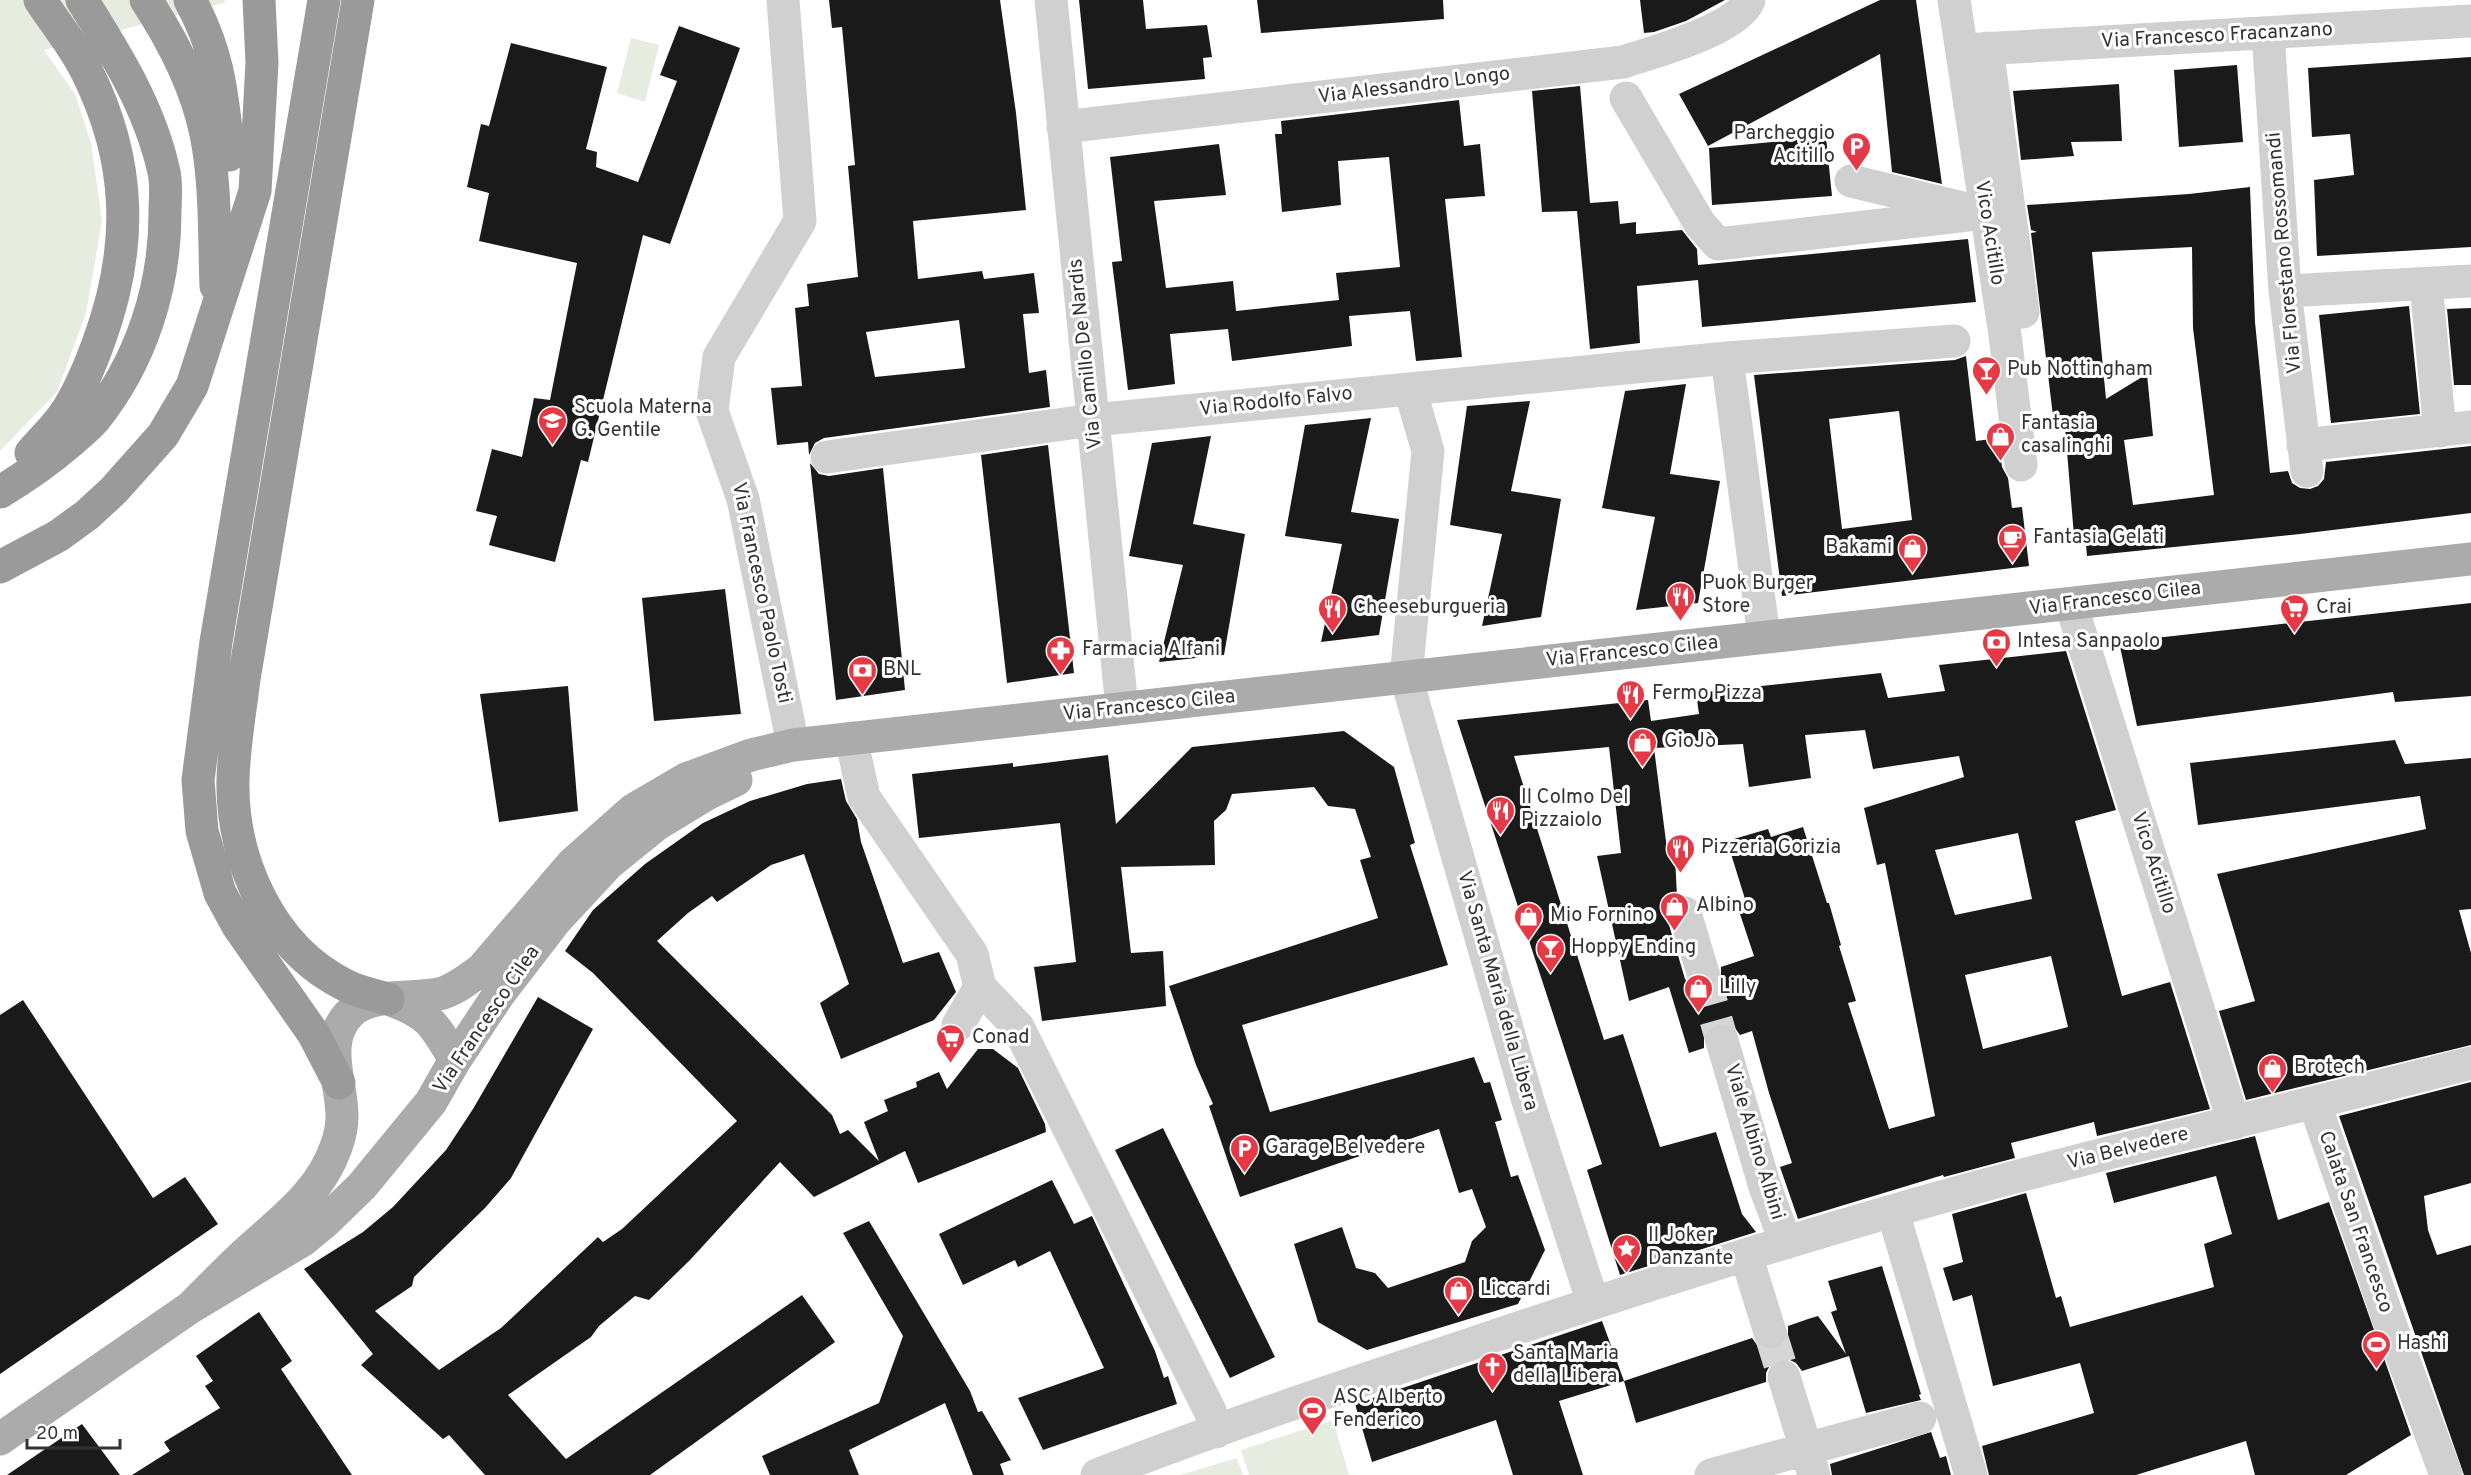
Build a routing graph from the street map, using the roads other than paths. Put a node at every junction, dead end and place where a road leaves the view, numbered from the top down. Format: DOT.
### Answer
graph roads {
  1 [pos="40,0"];
  2 [pos="82,0"];
  3 [pos="189,0"];
  4 [pos="259,0"];
  5 [pos="324,0"];
  6 [pos="358,0"];
  7 [pos="783,0"];
  8 [pos="1051,0"];
  9 [pos="1749,0"];
  10 [pos="1954,0"];
  11 [pos="152,9"];
  12 [pos="2471,21"];
  13 [pos="2268,33"];
  14 [pos="1975,49"];
  15 [pos="1626,98"];
  16 [pos="1063,127"];
  17 [pos="1851,181"];
  18 [pos="1986,213"];
  19 [pos="2471,281"];
  20 [pos="2426,284"];
  21 [pos="2285,291"];
  22 [pos="217,309"];
  23 [pos="1954,341"];
  24 [pos="1727,358"];
  25 [pos="1410,389"];
  26 [pos="1093,420"];
  27 [pos="2456,429"];
  28 [pos="827,457"];
  29 [pos="0,488"];
  30 [pos="0,492"];
  31 [pos="2471,559"];
  32 [pos="0,567"];
  33 [pos="2071,604"];
  34 [pos="1764,638"];
  35 [pos="1406,677"];
  36 [pos="1122,708"];
  37 [pos="851,738"];
  38 [pos="793,745"];
  39 [pos="1685,913"];
  40 [pos="1703,973"];
  41 [pos="980,987"];
  42 [pos="388,999"];
  43 [pos="958,1025"];
  44 [pos="1722,1041"];
  45 [pos="455,1060"];
  46 [pos="2471,1063"];
  47 [pos="339,1083"];
  48 [pos="2315,1104"];
  49 [pos="2234,1123"];
  50 [pos="1893,1212"];
  51 [pos="1786,1243"];
  52 [pos="1746,1255"];
  53 [pos="1593,1303"];
  54 [pos="191,1307"];
  55 [pos="1770,1332"];
  56 [pos="1784,1377"];
  57 [pos="1920,1418"];
  58 [pos="1216,1432"];
  59 [pos="0,1439"];
  60 [pos="1810,1462"];
  61 [pos="1097,1475"];
  62 [pos="1711,1475"];
  63 [pos="1971,1475"];
  64 [pos="2446,1475"];
  1 -- 29 [label="highway"];
  2 -- 30 [label="highway"];
  3 -- 22 [label="highway"];
  4 -- 22 [label="highway"];
  5 -- 47 [label="highway"];
  6 -- 42 [label="highway"];
  7 -- 38 [label="street, Via Francesco Paolo Tosti"];
  8 -- 16 [label="street, Via Camillo De Nardis"];
  9 -- 16 [label="street, Via Alessandro Longo"];
  10 -- 14 [label="street, Vico Acitillo"];
  11 -- 22 [label="highway"];
  12 -- 13 [label="street, Via Francesco Fracanzano"];
  13 -- 14 [label="street, Via Francesco Fracanzano"];
  13 -- 21 [label="street, Via Florestano Rossomandi"];
  14 -- 18 [label="street, Vico Acitillo"];
  14 -- 18 [label="street, Vico Acitillo"];
  15 -- 18 [label="street"];
  16 -- 26 [label="street, Via Camillo De Nardis"];
  17 -- 18 [label="street"];
  19 -- 20 [label="street"];
  20 -- 21 [label="street"];
  20 -- 27 [label="street"];
  21 -- 27 [label="street, Via Florestano Rossomandi"];
  22 -- 32 [label="highway"];
  23 -- 24 [label="street, Via Rodolfo Falvo"];
  24 -- 25 [label="street, Via Rodolfo Falvo"];
  24 -- 34 [label="street"];
  25 -- 26 [label="street, Via Rodolfo Falvo"];
  25 -- 35 [label="street"];
  26 -- 28 [label="street, Via Rodolfo Falvo"];
  26 -- 36 [label="street, Via Camillo De Nardis"];
  31 -- 33 [label="main road, Via Francesco Cilea"];
  33 -- 34 [label="main road, Via Francesco Cilea"];
  33 -- 49 [label="street, Vico Acitillo"];
  34 -- 35 [label="main road, Via Francesco Cilea"];
  35 -- 36 [label="main road, Via Francesco Cilea"];
  35 -- 53 [label="street, Via Santa Maria della Libera"];
  36 -- 37 [label="main road, Via Francesco Cilea"];
  37 -- 38 [label="main road, Via Francesco Cilea"];
  37 -- 41 [label="street"];
  38 -- 42 [label="main road, Via Francesco Cilea"];
  38 -- 45 [label="main road, Via Francesco Cilea"];
  39 -- 40 [label="street"];
  41 -- 43 [label="street"];
  41 -- 58 [label="street"];
  42 -- 45 [label="main road"];
  42 -- 47 [label="main road, Via Francesco Cilea"];
  44 -- 51 [label="street, Viale Albino Albini"];
  45 -- 54 [label="main road, Via Francesco Cilea"];
  46 -- 48 [label="street, Via Belvedere"];
  47 -- 54 [label="main road, Via Francesco Cilea"];
  48 -- 49 [label="street, Via Belvedere"];
  48 -- 64 [label="street, Calata San Francesco"];
  49 -- 50 [label="street, Via Belvedere"];
  50 -- 51 [label="street, Via Belvedere"];
  50 -- 63 [label="street"];
  51 -- 52 [label="street, Via Belvedere"];
  52 -- 53 [label="street, Via Belvedere"];
  52 -- 55 [label="street"];
  53 -- 58 [label="street"];
  54 -- 59 [label="main road, Via Francesco Cilea"];
  56 -- 60 [label="street"];
  57 -- 60 [label="street"];
  58 -- 61 [label="street"];
  60 -- 62 [label="street"];
}
